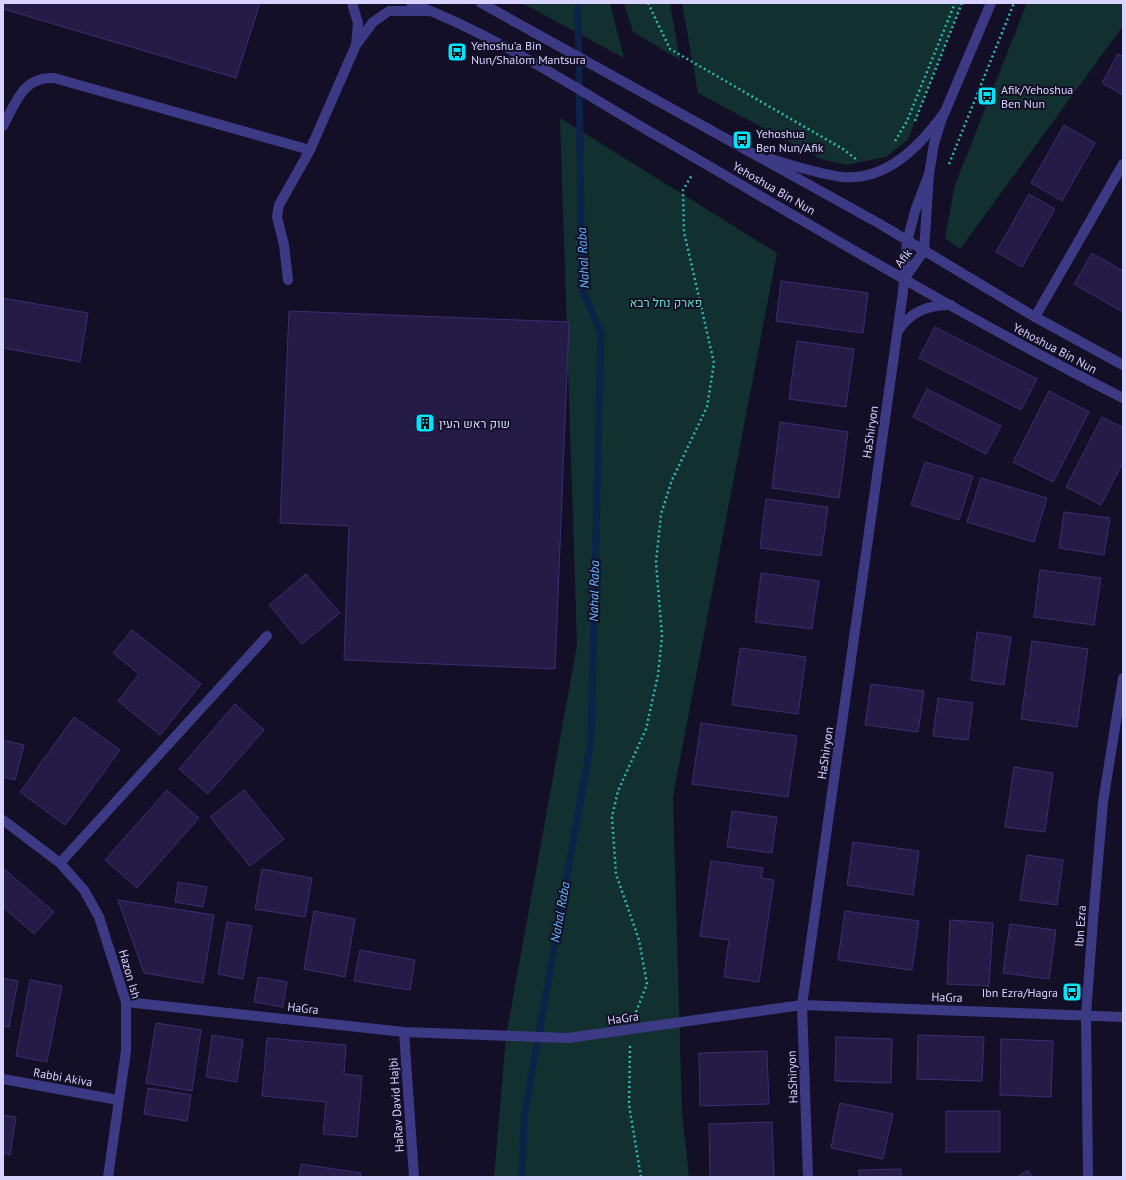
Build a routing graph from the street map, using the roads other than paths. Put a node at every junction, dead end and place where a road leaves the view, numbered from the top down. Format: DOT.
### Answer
graph roads {
  1 [pos="352,3"];
  2 [pos="411,3"];
  3 [pos="481,3"];
  4 [pos="991,3"];
  5 [pos="431,11"];
  6 [pos="356,46"];
  7 [pos="944,113"];
  8 [pos="3,126"];
  9 [pos="310,150"];
  10 [pos="756,156"];
  11 [pos="1123,164"];
  12 [pos="929,174"];
  13 [pos="907,242"];
  14 [pos="924,251"];
  15 [pos="904,279"];
  16 [pos="288,280"];
  17 [pos="951,305"];
  18 [pos="1035,317"];
  19 [pos="896,335"];
  20 [pos="1123,365"];
  21 [pos="1123,398"];
  22 [pos="267,636"];
  23 [pos="1123,678"];
  24 [pos="3,820"];
  25 [pos="60,863"];
  26 [pos="126,1002"];
  27 [pos="802,1005"];
  28 [pos="1086,1015"];
  29 [pos="1123,1017"];
  30 [pos="404,1032"];
  31 [pos="3,1079"];
  32 [pos="118,1100"];
  33 [pos="108,1177"];
  34 [pos="414,1177"];
  35 [pos="808,1177"];
  36 [pos="1088,1177"];
  1 -- 6 [label="street"];
  2 -- 5 [label="street, Yehoshua Bin Nun"];
  3 -- 10 [label="street, Yehoshua Bin Nun"];
  4 -- 7 [label="street, Afik"];
  5 -- 6 [label="street"];
  5 -- 15 [label="street, Yehoshua Bin Nun"];
  6 -- 9 [label="street"];
  7 -- 10 [label="street"];
  7 -- 12 [label="street, Afik"];
  8 -- 9 [label="street"];
  9 -- 16 [label="street"];
  10 -- 13 [label="street, Yehoshua Bin Nun"];
  11 -- 18 [label="street"];
  12 -- 13 [label="street, Afik"];
  12 -- 14 [label="street, Afik"];
  13 -- 14 [label="street, Yehoshua Bin Nun"];
  13 -- 15 [label="street, Afik"];
  14 -- 15 [label="street, Afik"];
  14 -- 18 [label="street, Yehoshua Bin Nun"];
  15 -- 17 [label="street, Yehoshua Bin Nun"];
  15 -- 19 [label="street, HaShiryon"];
  17 -- 19 [label="street, HaShiryon"];
  17 -- 21 [label="street, Yehoshua Bin Nun"];
  18 -- 20 [label="street, Yehoshua Bin Nun"];
  19 -- 27 [label="street, HaShiryon"];
  22 -- 25 [label="street"];
  23 -- 28 [label="street, Ibn Ezra"];
  24 -- 25 [label="street, Hazon Ish"];
  25 -- 26 [label="street, Hazon Ish"];
  26 -- 30 [label="street, HaGra"];
  26 -- 32 [label="street, Hazon Ish"];
  27 -- 28 [label="street, HaGra"];
  27 -- 30 [label="street, HaGra"];
  27 -- 35 [label="street, HaShiryon"];
  28 -- 29 [label="street, HaGra"];
  28 -- 36 [label="street, Ibn Ezra"];
  30 -- 34 [label="street, HaRav David Hajbi"];
  31 -- 32 [label="street, Rabbi Akiva"];
  32 -- 33 [label="street, Hazon Ish"];
}
